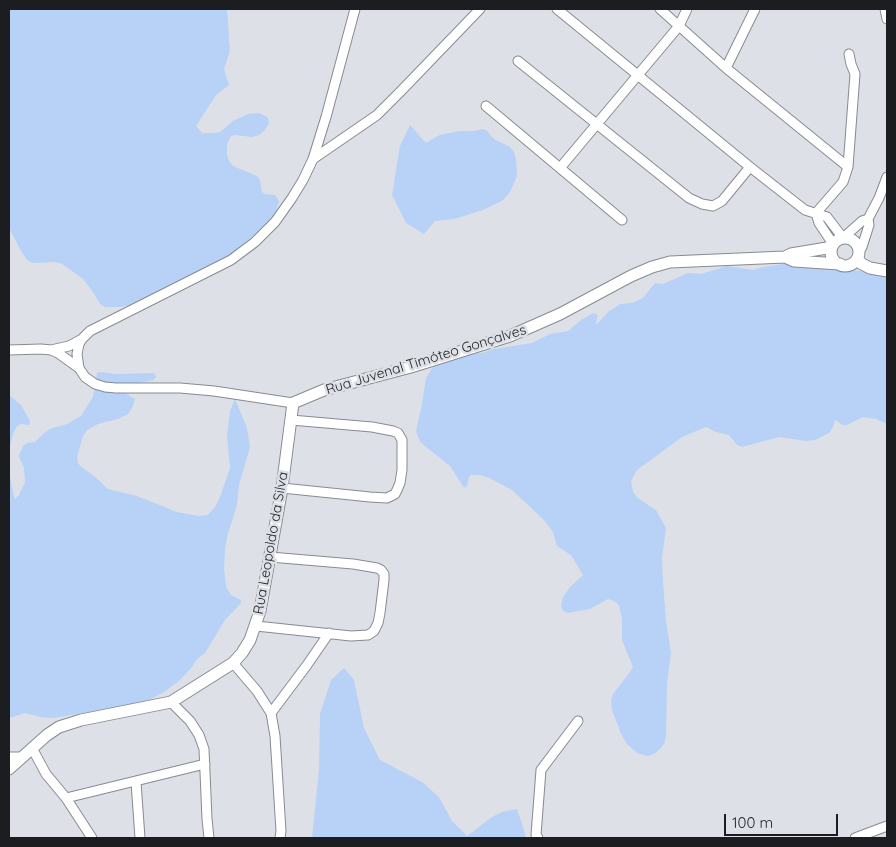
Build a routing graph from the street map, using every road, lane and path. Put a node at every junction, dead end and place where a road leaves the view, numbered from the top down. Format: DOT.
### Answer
graph roads {
  1 [pos="355,9"];
  2 [pos="480,9"];
  3 [pos="557,9"];
  4 [pos="660,9"];
  5 [pos="687,9"];
  6 [pos="754,9"];
  7 [pos="885,9"];
  8 [pos="887,18"];
  9 [pos="679,26"];
  10 [pos="849,54"];
  11 [pos="518,60"];
  12 [pos="726,68"];
  13 [pos="637,75"];
  14 [pos="486,106"];
  15 [pos="597,124"];
  16 [pos="312,159"];
  17 [pos="848,167"];
  18 [pos="560,168"];
  19 [pos="750,168"];
  20 [pos="887,177"];
  21 [pos="816,213"];
  22 [pos="868,219"];
  23 [pos="622,220"];
  24 [pos="838,241"];
  25 [pos="858,255"];
  26 [pos="786,257"];
  27 [pos="840,264"];
  28 [pos="887,271"];
  29 [pos="82,339"];
  30 [pos="9,350"];
  31 [pos="51,350"];
  32 [pos="79,368"];
  33 [pos="293,403"];
  34 [pos="291,420"];
  35 [pos="282,488"];
  36 [pos="270,557"];
  37 [pos="256,626"];
  38 [pos="329,634"];
  39 [pos="233,663"];
  40 [pos="171,702"];
  41 [pos="270,713"];
  42 [pos="578,720"];
  43 [pos="32,748"];
  44 [pos="22,756"];
  45 [pos="9,758"];
  46 [pos="205,764"];
  47 [pos="9,769"];
  48 [pos="136,782"];
  49 [pos="66,798"];
  50 [pos="887,826"];
  51 [pos="92,838"];
  52 [pos="140,838"];
  53 [pos="209,838"];
  54 [pos="280,838"];
  55 [pos="538,838"];
  56 [pos="855,838"];
  1 -- 16 [label="street"];
  2 -- 16 [label="street"];
  3 -- 13 [label="street"];
  4 -- 9 [label="street"];
  5 -- 9 [label="street"];
  6 -- 12 [label="street"];
  7 -- 8 [label="street"];
  9 -- 12 [label="street"];
  9 -- 13 [label="street"];
  10 -- 17 [label="street"];
  11 -- 15 [label="street"];
  12 -- 17 [label="street"];
  13 -- 15 [label="street"];
  13 -- 19 [label="street"];
  14 -- 18 [label="street"];
  15 -- 18 [label="street"];
  15 -- 19 [label="street"];
  16 -- 29 [label="street"];
  17 -- 21 [label="street"];
  18 -- 23 [label="street"];
  19 -- 21 [label="street"];
  20 -- 22 [label="street"];
  21 -- 24 [label="street"];
  22 -- 24 [label="street"];
  22 -- 25 [label="street"];
  24 -- 25 [label="street"];
  24 -- 26 [label="street, Rua Juvenal Timóteo Gonçalves"];
  24 -- 27 [label="street"];
  25 -- 27 [label="street"];
  25 -- 28 [label="street"];
  26 -- 27 [label="street, Rua Juvenal Timóteo Gonçalves"];
  26 -- 33 [label="street, Rua Juvenal Timóteo Gonçalves"];
  29 -- 31 [label="street"];
  29 -- 32 [label="street"];
  30 -- 31 [label="street"];
  31 -- 32 [label="street"];
  32 -- 33 [label="street"];
  33 -- 34 [label="street, Rua Leopoldo da Silva"];
  34 -- 35 [label="street, Rua Leopoldo da Silva"];
  34 -- 35 [label="street"];
  35 -- 36 [label="street, Rua Leopoldo da Silva"];
  36 -- 37 [label="street, Rua Leopoldo da Silva"];
  36 -- 38 [label="street"];
  37 -- 38 [label="street"];
  37 -- 39 [label="street, Rua Leopoldo da Silva"];
  38 -- 41 [label="street"];
  39 -- 40 [label="street, Rua Leopoldo da Silva"];
  39 -- 41 [label="street"];
  40 -- 43 [label="street, Rua Leopoldo da Silva"];
  40 -- 46 [label="street"];
  41 -- 54 [label="street"];
  42 -- 55 [label="street"];
  43 -- 44 [label="street, Rua Leopoldo da Silva"];
  43 -- 49 [label="street"];
  44 -- 45 [label="street"];
  44 -- 47 [label="street, Rua Leopoldo da Silva"];
  46 -- 48 [label="street"];
  46 -- 53 [label="street"];
  48 -- 49 [label="street"];
  48 -- 52 [label="street"];
  49 -- 51 [label="street"];
  50 -- 56 [label="street"];
}
